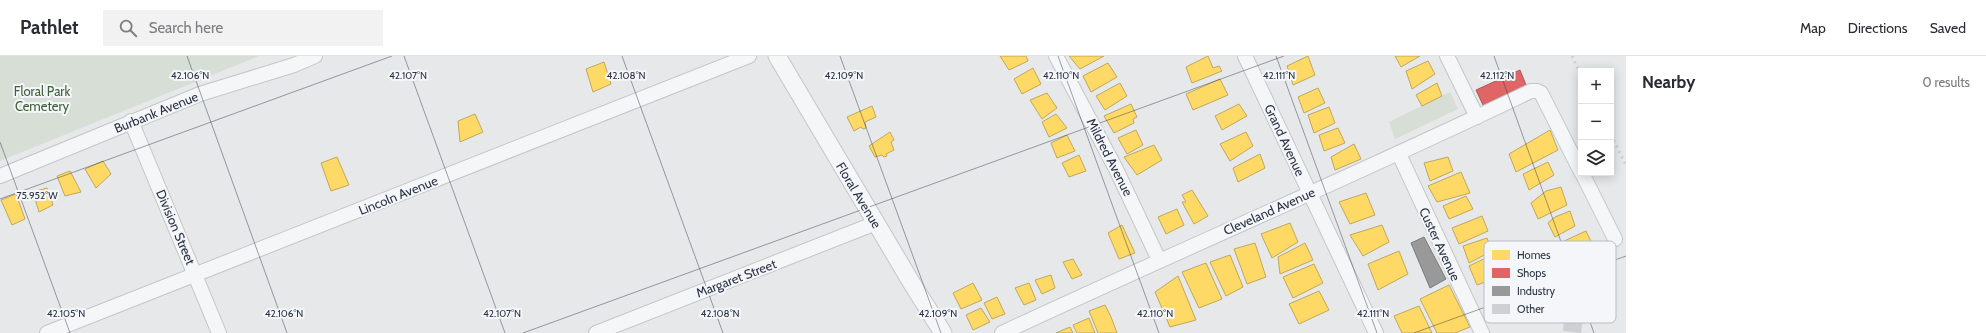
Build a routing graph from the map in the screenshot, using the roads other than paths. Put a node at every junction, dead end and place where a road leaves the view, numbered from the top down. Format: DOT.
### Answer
graph roads {
  1 [pos="316,56"];
  2 [pos="749,56"];
  3 [pos="777,56"];
  4 [pos="1056,56"];
  5 [pos="1245,56"];
  6 [pos="1447,56"];
  7 [pos="1476,117"];
  8 [pos="131,121"];
  9 [pos="1399,154"];
  10 [pos="1578,166"];
  11 [pos="0,176"];
  12 [pos="1583,176"];
  13 [pos="1310,193"];
  14 [pos="876,223"];
  15 [pos="1615,239"];
  16 [pos="1159,260"];
  17 [pos="196,274"];
  18 [pos="47,333"];
  19 [pos="219,333"];
  20 [pos="596,333"];
  21 [pos="943,333"];
  22 [pos="1002,333"];
  23 [pos="1376,333"];
  24 [pos="1482,333"];
  1 -- 8 [label="street, Burbank Avenue"];
  2 -- 17 [label="street, Lincoln Avenue"];
  3 -- 14 [label="street, Floral Avenue"];
  4 -- 16 [label="street, Mildred Avenue"];
  5 -- 13 [label="street, Grand Avenue"];
  6 -- 7 [label="street"];
  7 -- 9 [label="street, Cleveland Avenue"];
  7 -- 10 [label="street, Cleveland Avenue"];
  8 -- 11 [label="street, Burbank Avenue"];
  8 -- 17 [label="street, Division Street"];
  9 -- 13 [label="street, Cleveland Avenue"];
  9 -- 24 [label="street, Custer Avenue"];
  12 -- 15 [label="street"];
  13 -- 16 [label="street, Cleveland Avenue"];
  13 -- 23 [label="street, Grand Avenue"];
  14 -- 20 [label="street, Margaret Street"];
  14 -- 21 [label="street, Floral Avenue"];
  16 -- 22 [label="street, Cleveland Avenue"];
  17 -- 18 [label="street, Lincoln Avenue"];
  17 -- 19 [label="street, Division Street"];
}
